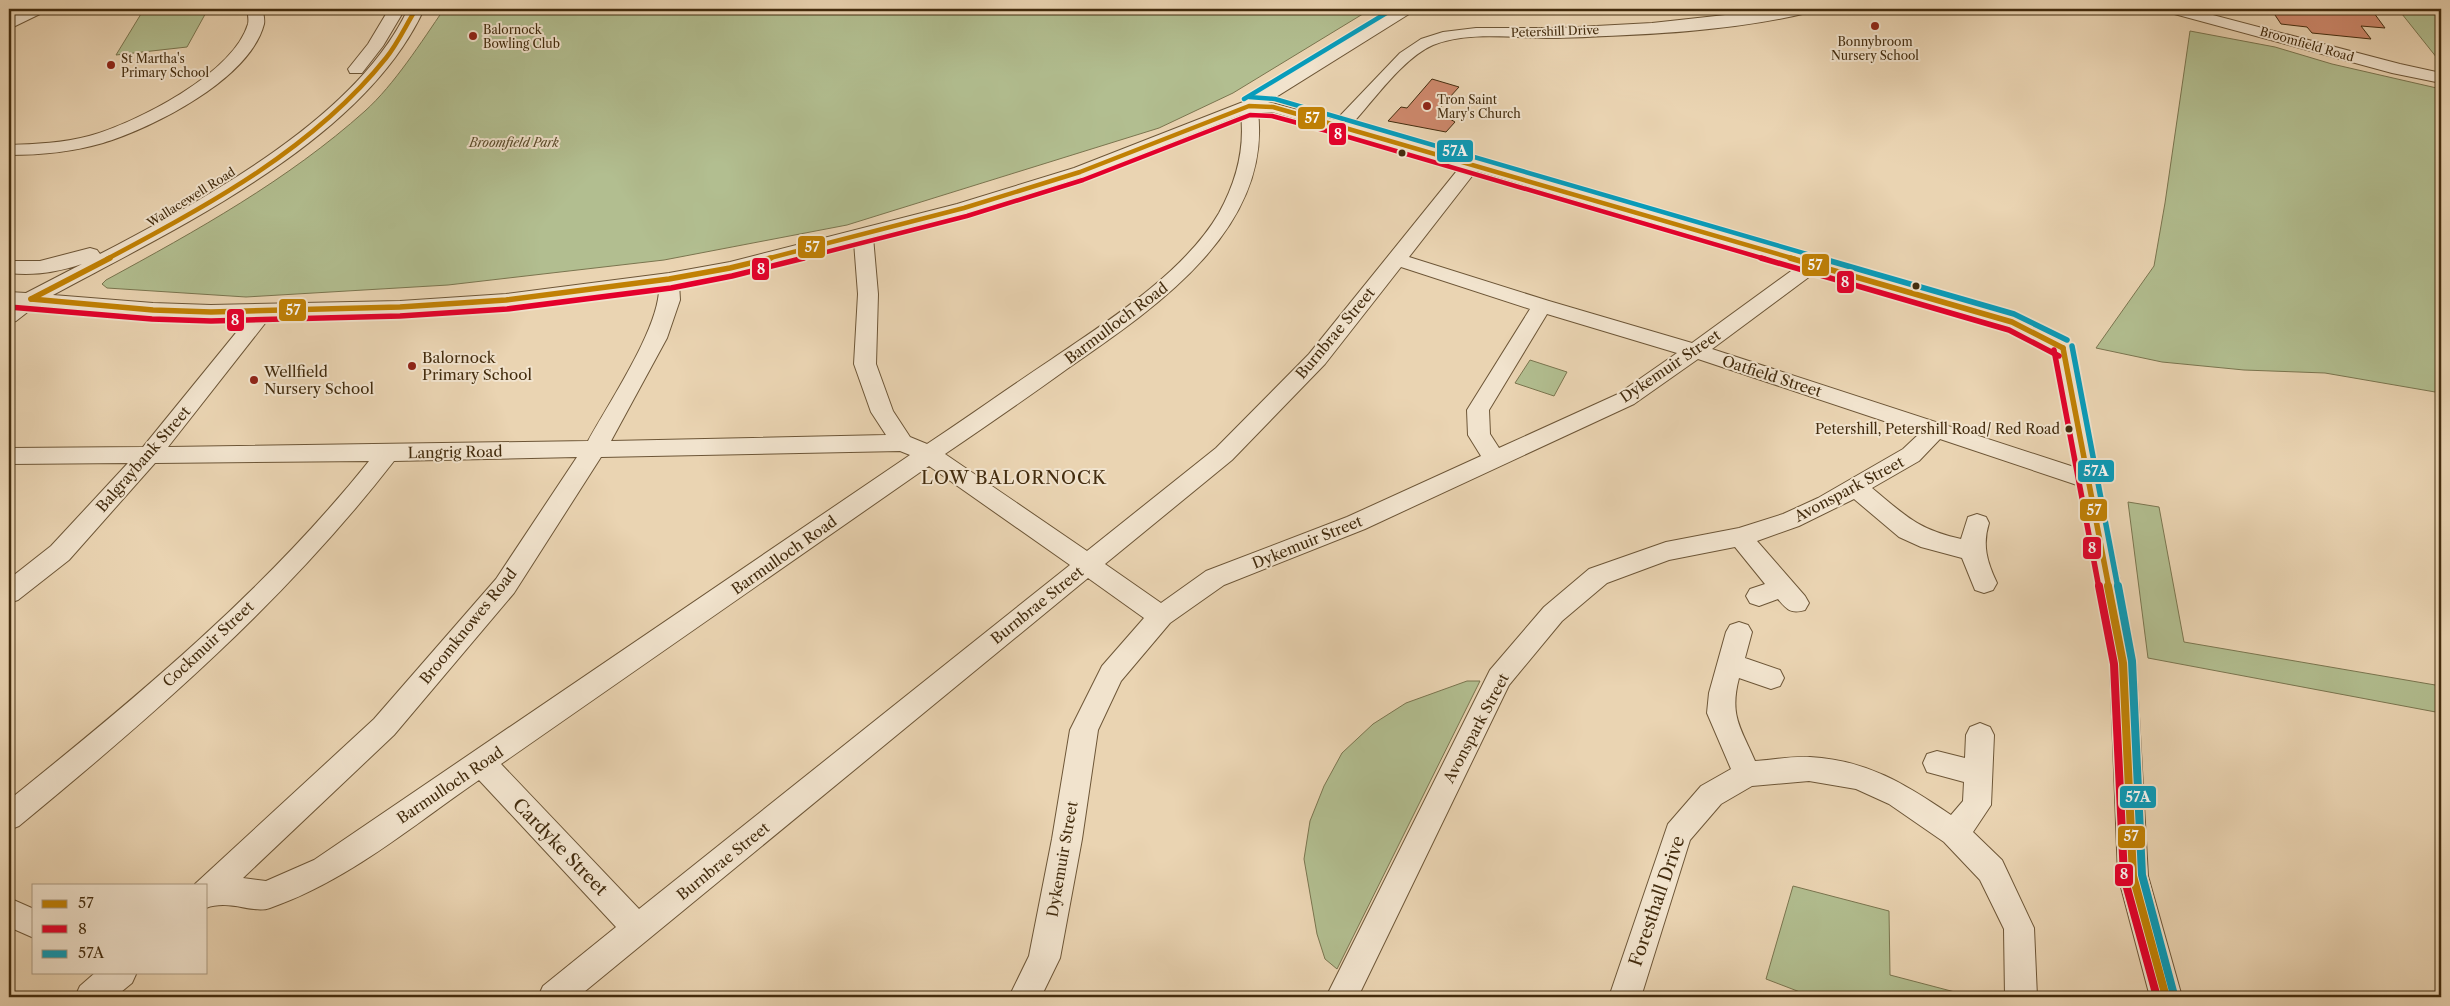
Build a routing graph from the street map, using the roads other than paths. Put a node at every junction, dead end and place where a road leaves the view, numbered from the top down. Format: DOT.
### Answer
graph roads {
  1 [pos="38,9"];
  2 [pos="255,9"];
  3 [pos="397,9"];
  4 [pos="416,9"];
  5 [pos="431,9"];
  6 [pos="1409,9"];
  7 [pos="1805,9"];
  8 [pos="2172,9"];
  9 [pos="9,24"];
  10 [pos="2441,78"];
  11 [pos="1249,106"];
  12 [pos="314,110"];
  13 [pos="343,111"];
  14 [pos="1340,126"];
  15 [pos="9,150"];
  16 [pos="1472,164"];
  17 [pos="863,235"];
  18 [pos="1396,259"];
  19 [pos="1812,265"];
  20 [pos="9,267"];
  21 [pos="669,279"];
  22 [pos="9,298"];
  23 [pos="31,299"];
  24 [pos="57,302"];
  25 [pos="1542,306"];
  26 [pos="264,311"];
  27 [pos="9,316"];
  28 [pos="1695,351"];
  29 [pos="1936,430"];
  30 [pos="902,443"];
  31 [pos="594,450"];
  32 [pos="388,453"];
  33 [pos="150,454"];
  34 [pos="929,454"];
  35 [pos="9,456"];
  36 [pos="1495,460"];
  37 [pos="2089,480"];
  38 [pos="1857,488"];
  39 [pos="1977,523"];
  40 [pos="1740,537"];
  41 [pos="1974,552"];
  42 [pos="1086,565"];
  43 [pos="1984,583"];
  44 [pos="9,593"];
  45 [pos="1758,596"];
  46 [pos="1161,616"];
  47 [pos="1739,632"];
  48 [pos="1730,664"];
  49 [pos="1770,678"];
  50 [pos="1980,735"];
  51 [pos="1937,763"];
  52 [pos="482,764"];
  53 [pos="1978,773"];
  54 [pos="1746,774"];
  55 [pos="9,816"];
  56 [pos="1954,833"];
  57 [pos="209,892"];
  58 [pos="9,912"];
  59 [pos="32,923"];
  60 [pos="639,930"];
  61 [pos="119,974"];
  62 [pos="92,997"];
  63 [pos="554,997"];
  64 [pos="1025,997"];
  65 [pos="1342,997"];
  66 [pos="1625,997"];
  67 [pos="2022,997"];
  68 [pos="2166,997"];
  1 -- 9 [label="street"];
  2 -- 15 [label="street"];
  3 -- 12 [label="street, Wallacewell Road"];
  4 -- 13 [label="street, Wallacewell Road"];
  5 -- 13 [label="street, Wallacewell Road"];
  6 -- 11 [label="street"];
  7 -- 14 [label="street, Petershill Drive"];
  8 -- 10 [label="street, Broomfield Road"];
  11 -- 14 [label="street"];
  11 -- 17 [label="street"];
  11 -- 34 [label="street, Barmulloch Road"];
  12 -- 13 [label="street"];
  12 -- 20 [label="street, Wallacewell Road"];
  13 -- 23 [label="street, Wallacewell Road"];
  13 -- 24 [label="street, Wallacewell Road"];
  14 -- 16 [label="street"];
  16 -- 18 [label="street, Burnbrae Street"];
  16 -- 19 [label="street"];
  17 -- 21 [label="street"];
  17 -- 30 [label="street"];
  18 -- 25 [label="street, Oatfield Street"];
  18 -- 42 [label="street, Burnbrae Street"];
  19 -- 28 [label="street, Dykemuir Street"];
  19 -- 37 [label="street"];
  21 -- 26 [label="street"];
  21 -- 31 [label="street, Broomknowes Road"];
  22 -- 23 [label="street"];
  23 -- 24 [label="street"];
  23 -- 27 [label="street, Wallacewell Road"];
  24 -- 26 [label="street"];
  25 -- 28 [label="street, Oatfield Street"];
  25 -- 36 [label="street"];
  26 -- 33 [label="street, Balgraybank Street"];
  28 -- 29 [label="street, Oatfield Street"];
  28 -- 36 [label="street, Dykemuir Street"];
  29 -- 37 [label="street, Oatfield Street"];
  29 -- 38 [label="street, Avonspark Street"];
  30 -- 31 [label="street, Langrig Road"];
  30 -- 34 [label="street"];
  31 -- 32 [label="street, Langrig Road"];
  31 -- 57 [label="street, Broomknowes Road"];
  32 -- 33 [label="street, Langrig Road"];
  32 -- 55 [label="street, Cockmuir Street"];
  33 -- 35 [label="street, Langrig Road"];
  33 -- 44 [label="street, Balgraybank Street"];
  34 -- 42 [label="street"];
  34 -- 52 [label="street, Barmulloch Road"];
  36 -- 46 [label="street, Dykemuir Street"];
  37 -- 68 [label="street"];
  38 -- 40 [label="street, Avonspark Street"];
  38 -- 41 [label="street"];
  39 -- 41 [label="street"];
  40 -- 45 [label="street"];
  40 -- 65 [label="street, Avonspark Street"];
  41 -- 43 [label="street"];
  42 -- 46 [label="street"];
  42 -- 60 [label="street, Burnbrae Street"];
  46 -- 64 [label="street, Dykemuir Street"];
  47 -- 48 [label="street"];
  48 -- 49 [label="street"];
  48 -- 54 [label="street"];
  50 -- 53 [label="street"];
  51 -- 53 [label="street"];
  52 -- 57 [label="street, Barmulloch Road"];
  52 -- 60 [label="street, Cardyke Street"];
  53 -- 56 [label="street"];
  54 -- 56 [label="street, Foresthall Drive"];
  54 -- 66 [label="street, Foresthall Drive"];
  56 -- 67 [label="street, Foresthall Drive"];
  58 -- 59 [label="street"];
  60 -- 63 [label="street, Burnbrae Street"];
  61 -- 62 [label="street"];
}
